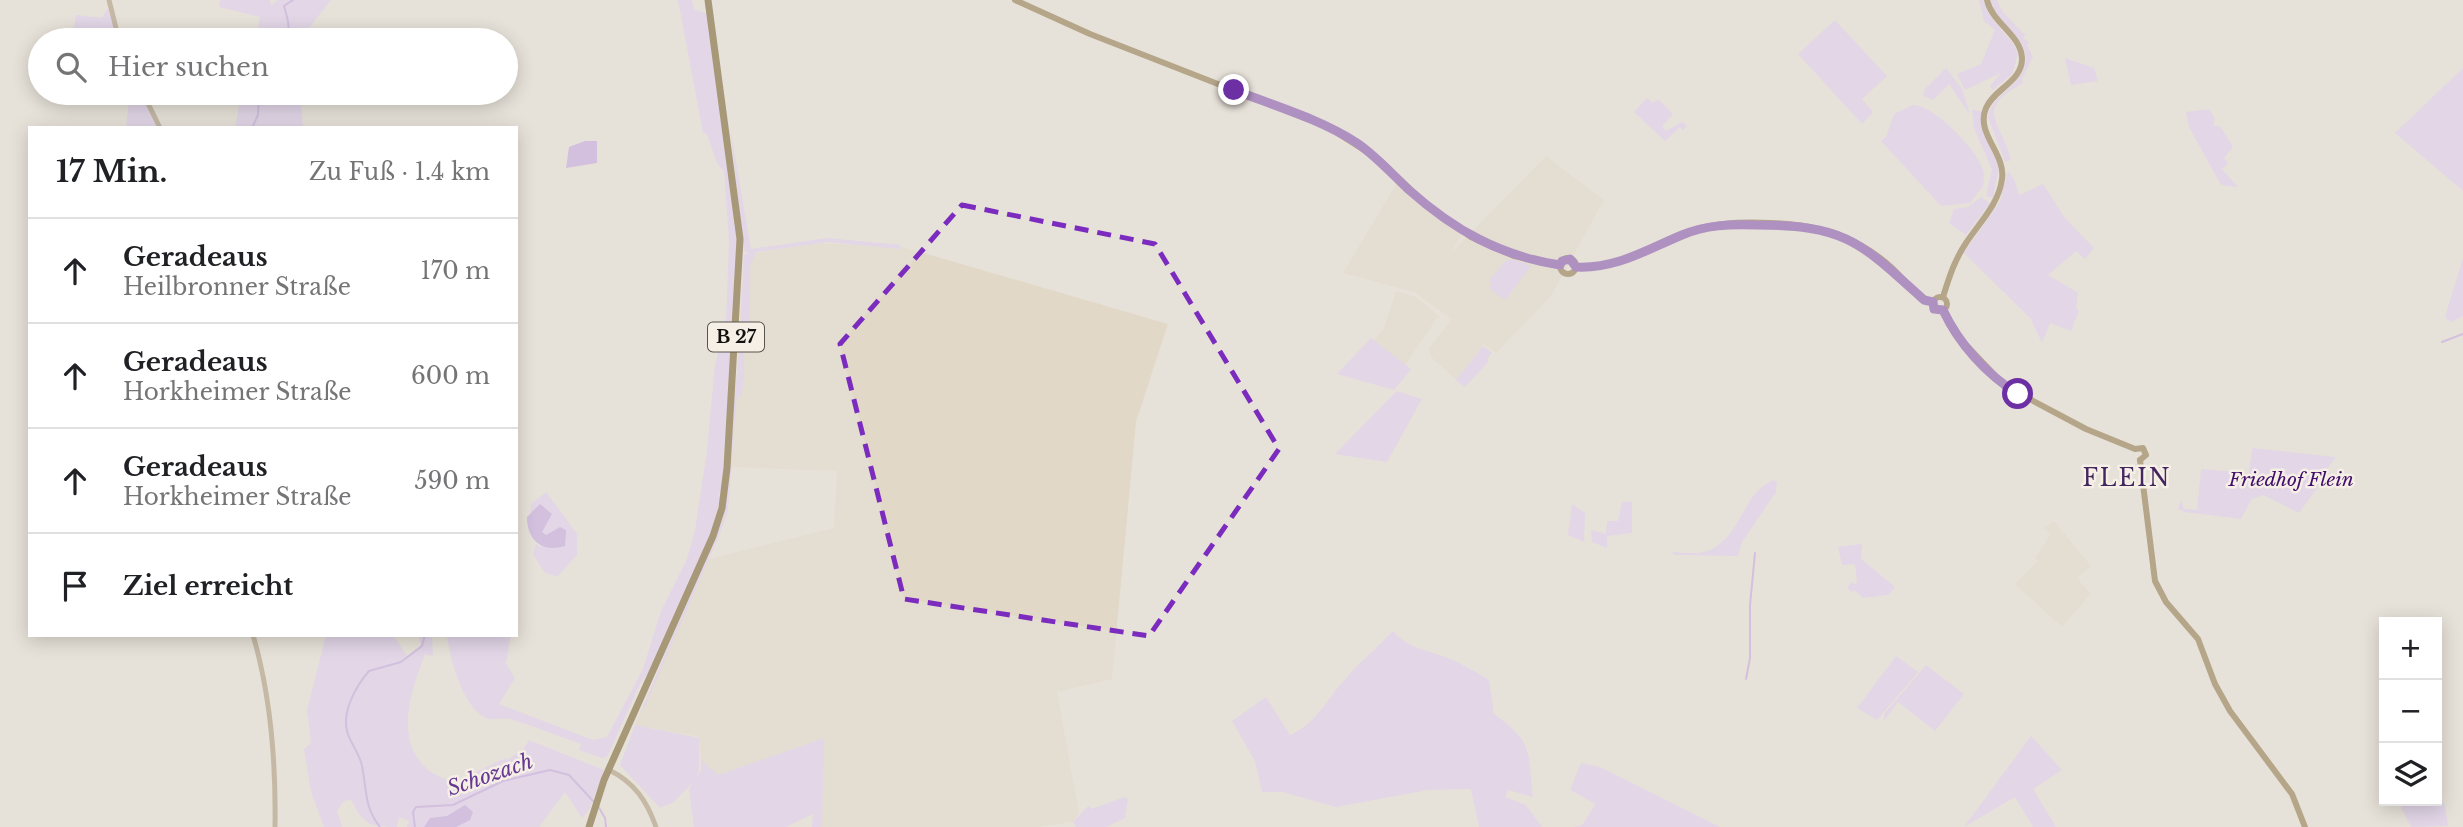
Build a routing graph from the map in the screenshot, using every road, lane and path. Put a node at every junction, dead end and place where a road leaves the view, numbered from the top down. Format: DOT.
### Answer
graph roads {
  1 [pos="109,0"];
  2 [pos="708,0"];
  3 [pos="1015,0"];
  4 [pos="1987,0"];
  5 [pos="116,28"];
  6 [pos="149,105"];
  7 [pos="159,126"];
  8 [pos="1560,265"];
  9 [pos="1576,267"];
  10 [pos="1943,298"];
  11 [pos="1933,302"];
  12 [pos="1943,310"];
  13 [pos="254,637"];
  14 [pos="609,769"];
  15 [pos="275,827"];
  16 [pos="589,827"];
  17 [pos="656,827"];
  18 [pos="2305,827"];
  1 -- 5 [label="street"];
  2 -- 14 [label="main road, B 27"];
  3 -- 8 [label="main road"];
  4 -- 10 [label="main road"];
  6 -- 7 [label="street"];
  8 -- 9 [label="main road"];
  8 -- 9 [label="main road"];
  9 -- 11 [label="main road"];
  10 -- 11 [label="main road"];
  10 -- 12 [label="main road"];
  11 -- 12 [label="main road"];
  12 -- 18 [label="main road"];
  13 -- 15 [label="street"];
  14 -- 16 [label="main road, B 27"];
  14 -- 17 [label="street"];
}
